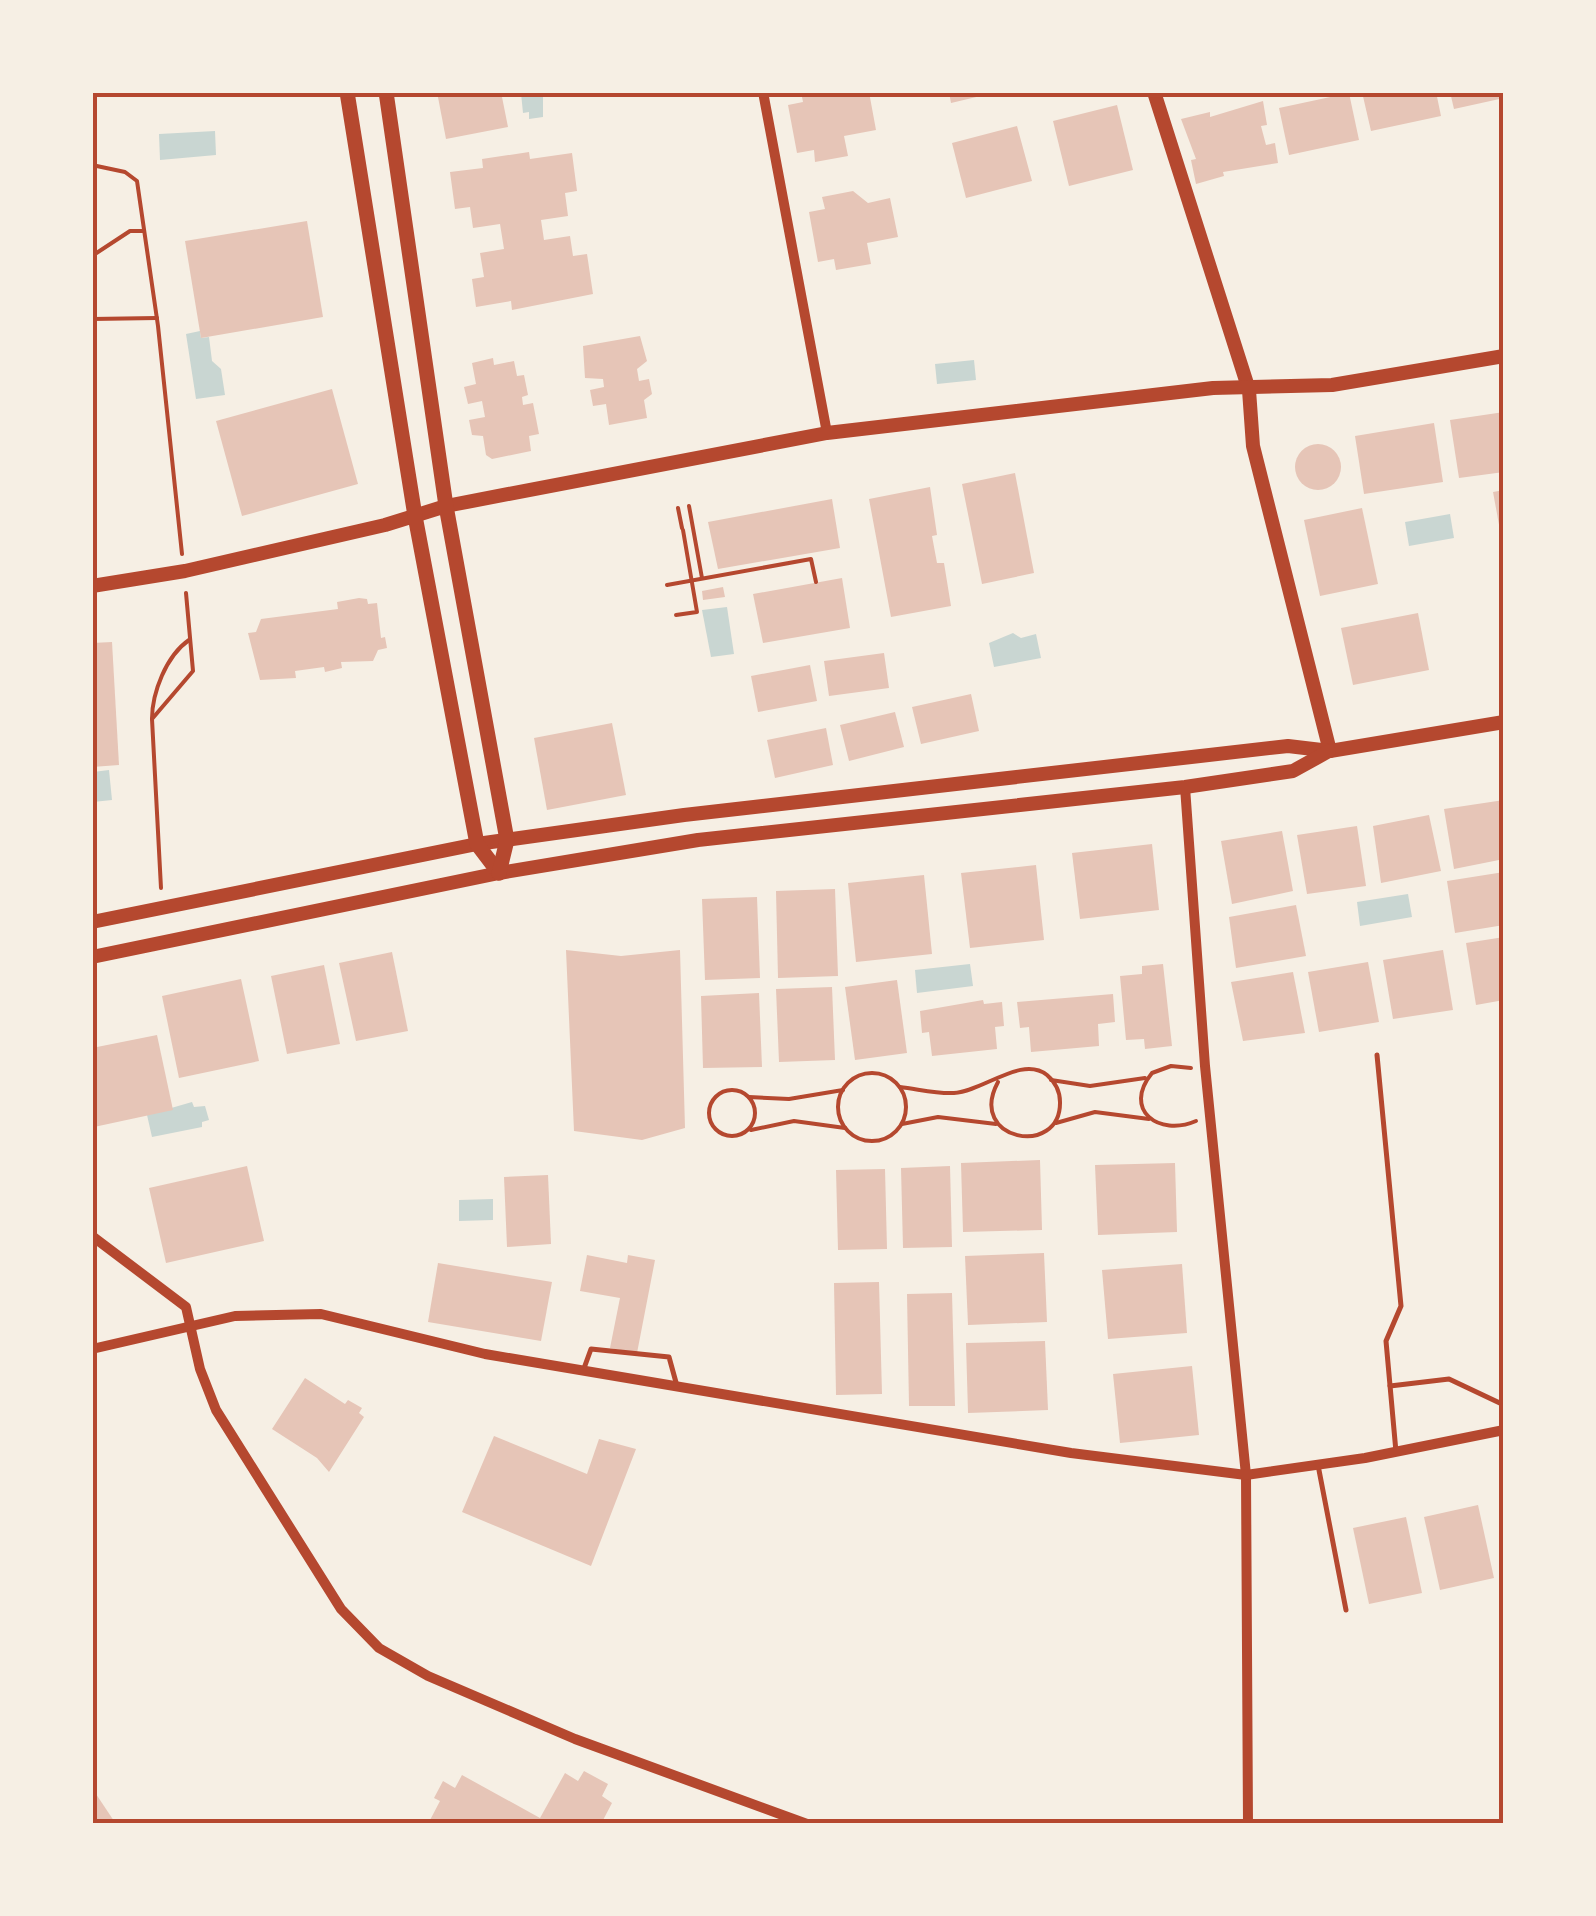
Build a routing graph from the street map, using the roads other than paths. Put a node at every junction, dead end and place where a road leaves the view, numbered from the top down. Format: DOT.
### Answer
graph roads {
  1 [pos="347,92"];
  2 [pos="386,92"];
  3 [pos="764,92"];
  4 [pos="1154,92"];
  5 [pos="1504,356"];
  6 [pos="1249,390"];
  7 [pos="827,433"];
  8 [pos="446,506"];
  9 [pos="415,516"];
  10 [pos="92,586"];
  11 [pos="1504,722"];
  12 [pos="1330,751"];
  13 [pos="1180,758"];
  14 [pos="1185,787"];
  15 [pos="508,840"];
  16 [pos="478,844"];
  17 [pos="500,874"];
  18 [pos="92,922"];
  19 [pos="92,957"];
  20 [pos="1377,1055"];
  21 [pos="92,1236"];
  22 [pos="191,1327"];
  23 [pos="92,1349"];
  24 [pos="583,1370"];
  25 [pos="677,1386"];
  26 [pos="1390,1386"];
  27 [pos="1504,1405"];
  28 [pos="1504,1430"];
  29 [pos="1396,1452"];
  30 [pos="1318,1465"];
  31 [pos="1246,1475"];
  32 [pos="1346,1610"];
  33 [pos="807,1824"];
  34 [pos="1248,1824"];
  1 -- 9 [label="main road"];
  2 -- 8 [label="main road"];
  3 -- 7 [label="street"];
  4 -- 6 [label="street"];
  5 -- 6 [label="street"];
  6 -- 7 [label="street"];
  6 -- 12 [label="street"];
  7 -- 8 [label="street"];
  8 -- 9 [label="street"];
  8 -- 15 [label="main road"];
  9 -- 10 [label="street"];
  9 -- 16 [label="main road"];
  11 -- 12 [label="street"];
  12 -- 13 [label="street"];
  12 -- 14 [label="street"];
  13 -- 14 [label="street"];
  13 -- 15 [label="street"];
  14 -- 17 [label="street"];
  14 -- 31 [label="street"];
  15 -- 16 [label="street"];
  15 -- 17 [label="main road"];
  16 -- 17 [label="main road"];
  16 -- 18 [label="street"];
  17 -- 19 [label="street"];
  20 -- 26 [label="lane"];
  21 -- 22 [label="street"];
  22 -- 23 [label="street"];
  22 -- 24 [label="street"];
  22 -- 33 [label="street"];
  24 -- 25 [label="street"];
  24 -- 25 [label="lane"];
  25 -- 31 [label="street"];
  26 -- 27 [label="lane"];
  26 -- 29 [label="lane"];
  28 -- 29 [label="street"];
  29 -- 30 [label="street"];
  30 -- 31 [label="street"];
  30 -- 32 [label="lane"];
  31 -- 34 [label="street"];
}
